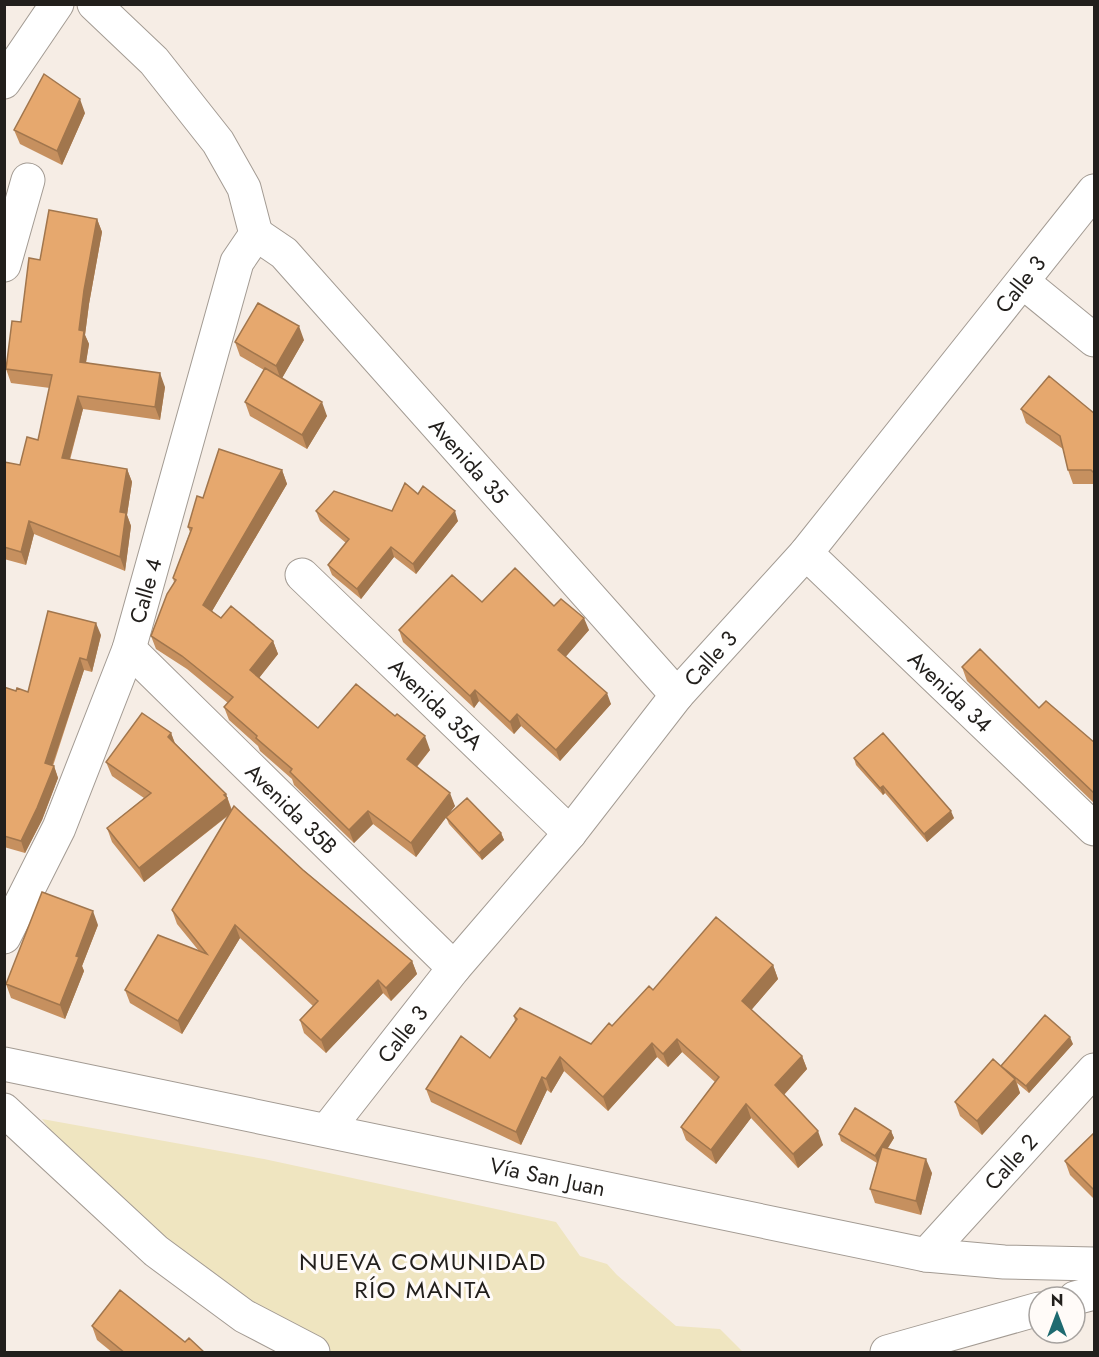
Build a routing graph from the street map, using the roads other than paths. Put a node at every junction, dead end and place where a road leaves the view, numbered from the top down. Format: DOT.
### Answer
graph roads {
  1 [pos="57,4"];
  2 [pos="94,4"];
  3 [pos="4,82"];
  4 [pos="28,180"];
  5 [pos="1095,191"];
  6 [pos="256,234"];
  7 [pos="4,265"];
  8 [pos="1023,282"];
  9 [pos="1095,340"];
  10 [pos="806,554"];
  11 [pos="303,575"];
  12 [pos="129,649"];
  13 [pos="677,695"];
  14 [pos="1095,829"];
  15 [pos="570,833"];
  16 [pos="4,938"];
  17 [pos="454,968"];
  18 [pos="4,1064"];
  19 [pos="1095,1070"];
  20 [pos="4,1110"];
  21 [pos="327,1130"];
  22 [pos="926,1255"];
  23 [pos="1095,1264"];
  24 [pos="1027,1312"];
  25 [pos="891,1352"];
  26 [pos="313,1353"];
  1 -- 3 [label="street"];
  2 -- 6 [label="street"];
  4 -- 7 [label="street"];
  5 -- 8 [label="street, Calle 3"];
  6 -- 12 [label="street, Calle 4"];
  6 -- 13 [label="street, Avenida 35"];
  8 -- 9 [label="street"];
  8 -- 10 [label="street, Calle 3"];
  10 -- 13 [label="street, Calle 3"];
  10 -- 14 [label="street, Avenida 34"];
  11 -- 15 [label="street, Avenida 35A"];
  12 -- 16 [label="street, Calle 4"];
  12 -- 17 [label="street, Avenida 35B"];
  13 -- 15 [label="street, Calle 3"];
  15 -- 17 [label="street, Calle 3"];
  17 -- 21 [label="street, Calle 3"];
  18 -- 21 [label="street, Vía San Juan"];
  19 -- 22 [label="street, Calle 2"];
  20 -- 26 [label="street"];
  21 -- 22 [label="street, Vía San Juan"];
  22 -- 23 [label="street, Vía San Juan"];
  24 -- 25 [label="street"];
}
